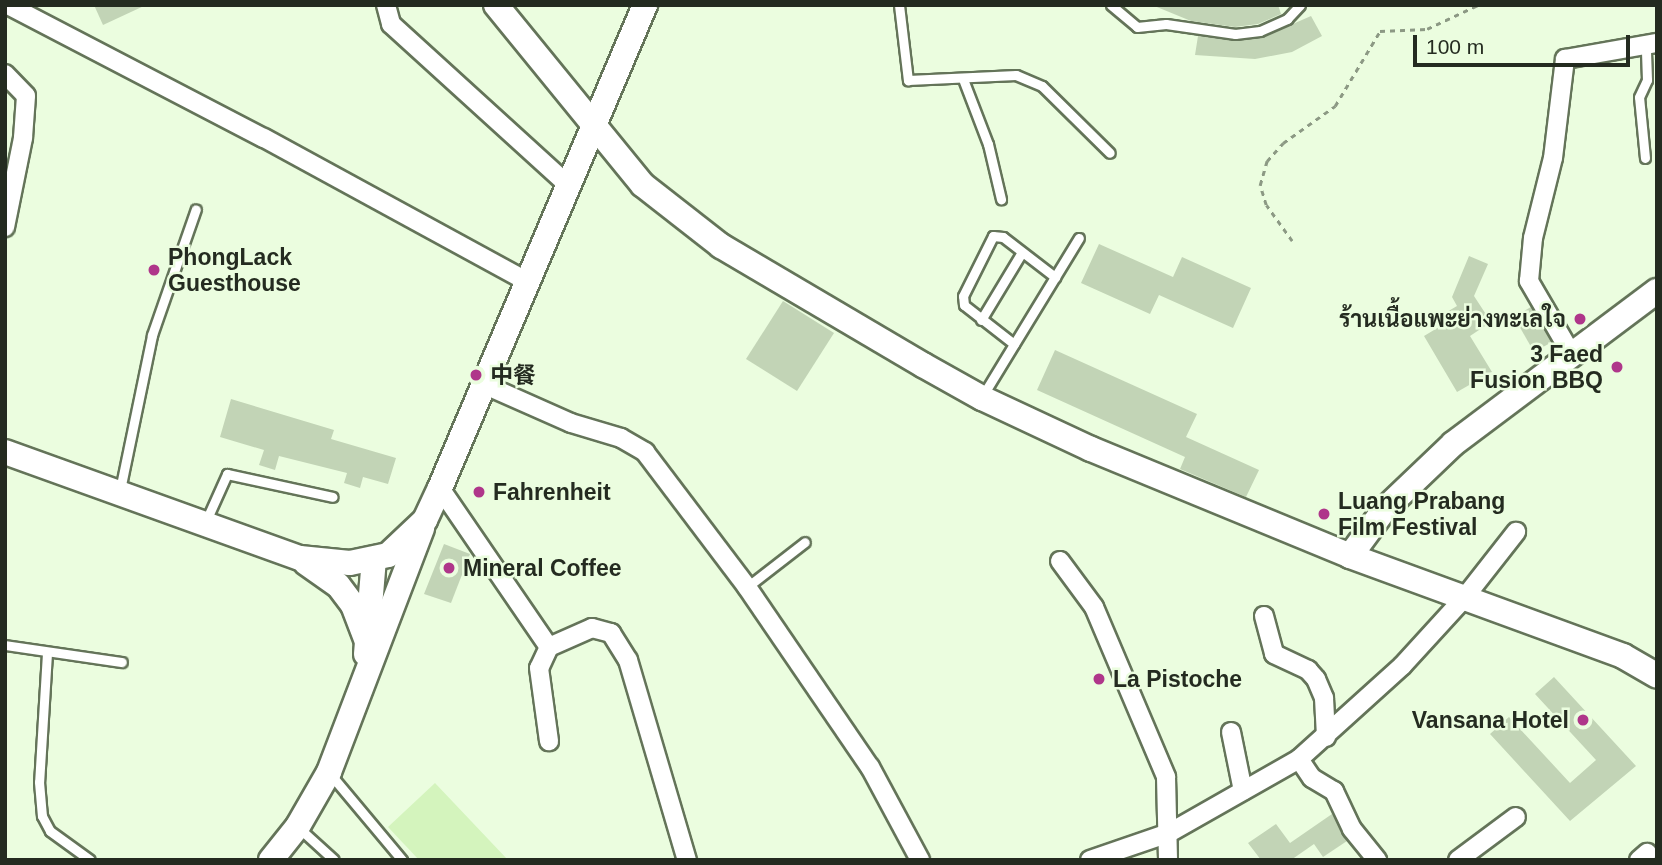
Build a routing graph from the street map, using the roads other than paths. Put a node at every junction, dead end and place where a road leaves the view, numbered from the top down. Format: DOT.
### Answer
graph roads {
  1 [pos="8,5"];
  2 [pos="386,5"];
  3 [pos="496,5"];
  4 [pos="645,5"];
  5 [pos="900,5"];
  6 [pos="1111,5"];
  7 [pos="1300,5"];
  8 [pos="1651,44"];
  9 [pos="5,74"];
  10 [pos="963,79"];
  11 [pos="594,127"];
  12 [pos="1110,153"];
  13 [pos="1645,158"];
  14 [pos="569,186"];
  15 [pos="1001,199"];
  16 [pos="196,209"];
  17 [pos="5,227"];
  18 [pos="1079,238"];
  19 [pos="1022,252"];
  20 [pos="1055,277"];
  21 [pos="528,282"];
  22 [pos="1657,291"];
  23 [pos="981,320"];
  24 [pos="1014,344"];
  25 [pos="1572,355"];
  26 [pos="483,384"];
  27 [pos="982,398"];
  28 [pos="5,452"];
  29 [pos="440,488"];
  30 [pos="120,493"];
  31 [pos="333,497"];
  32 [pos="425,520"];
  33 [pos="205,524"];
  34 [pos="1516,533"];
  35 [pos="805,542"];
  36 [pos="1350,556"];
  37 [pos="381,557"];
  38 [pos="300,558"];
  39 [pos="1060,561"];
  40 [pos="747,587"];
  41 [pos="1465,597"];
  42 [pos="1264,616"];
  43 [pos="368,643"];
  44 [pos="5,645"];
  45 [pos="549,648"];
  46 [pos="47,653"];
  47 [pos="122,662"];
  48 [pos="1657,676"];
  49 [pos="361,693"];
  50 [pos="1231,732"];
  51 [pos="1326,737"];
  52 [pos="549,741"];
  53 [pos="1299,759"];
  54 [pos="328,772"];
  55 [pos="1243,791"];
  56 [pos="1516,817"];
  57 [pos="298,826"];
  58 [pos="1169,833"];
  59 [pos="90,860"];
  60 [pos="271,860"];
  61 [pos="334,860"];
  62 [pos="402,860"];
  63 [pos="687,860"];
  64 [pos="920,860"];
  65 [pos="1090,860"];
  66 [pos="1168,860"];
  67 [pos="1377,860"];
  68 [pos="1458,860"];
  1 -- 21 [label="street"];
  2 -- 14 [label="street"];
  3 -- 11 [label="street"];
  4 -- 11 [label="street"];
  5 -- 10 [label="lane"];
  6 -- 7 [label="lane"];
  8 -- 13 [label="lane"];
  8 -- 25 [label="street"];
  9 -- 17 [label="street"];
  10 -- 12 [label="lane"];
  10 -- 15 [label="lane"];
  11 -- 14 [label="street"];
  11 -- 27 [label="street"];
  14 -- 21 [label="street"];
  16 -- 30 [label="lane"];
  18 -- 20 [label="lane"];
  19 -- 20 [label="lane"];
  19 -- 23 [label="lane"];
  19 -- 23 [label="lane"];
  20 -- 24 [label="lane"];
  21 -- 26 [label="street"];
  22 -- 25 [label="street"];
  23 -- 24 [label="lane"];
  24 -- 27 [label="lane"];
  25 -- 36 [label="street"];
  26 -- 29 [label="street"];
  26 -- 40 [label="street"];
  27 -- 36 [label="street"];
  28 -- 30 [label="street"];
  29 -- 32 [label="street"];
  29 -- 45 [label="street"];
  30 -- 33 [label="street"];
  31 -- 33 [label="lane"];
  32 -- 37 [label="street"];
  32 -- 49 [label="street"];
  33 -- 38 [label="street"];
  34 -- 41 [label="street"];
  35 -- 40 [label="lane"];
  36 -- 41 [label="street"];
  37 -- 38 [label="street"];
  37 -- 43 [label="street"];
  37 -- 49 [label="street"];
  38 -- 43 [label="street"];
  39 -- 58 [label="street"];
  40 -- 64 [label="street"];
  41 -- 48 [label="street"];
  41 -- 51 [label="street"];
  42 -- 51 [label="street"];
  43 -- 49 [label="street"];
  44 -- 46 [label="lane"];
  45 -- 52 [label="street"];
  45 -- 63 [label="street"];
  46 -- 47 [label="lane"];
  46 -- 59 [label="lane"];
  49 -- 54 [label="street"];
  50 -- 55 [label="street"];
  51 -- 53 [label="street"];
  53 -- 55 [label="street"];
  53 -- 67 [label="street"];
  54 -- 57 [label="street"];
  54 -- 62 [label="lane"];
  55 -- 58 [label="street"];
  56 -- 68 [label="street"];
  57 -- 60 [label="street"];
  57 -- 61 [label="lane"];
  58 -- 65 [label="street"];
  58 -- 66 [label="street"];
}
